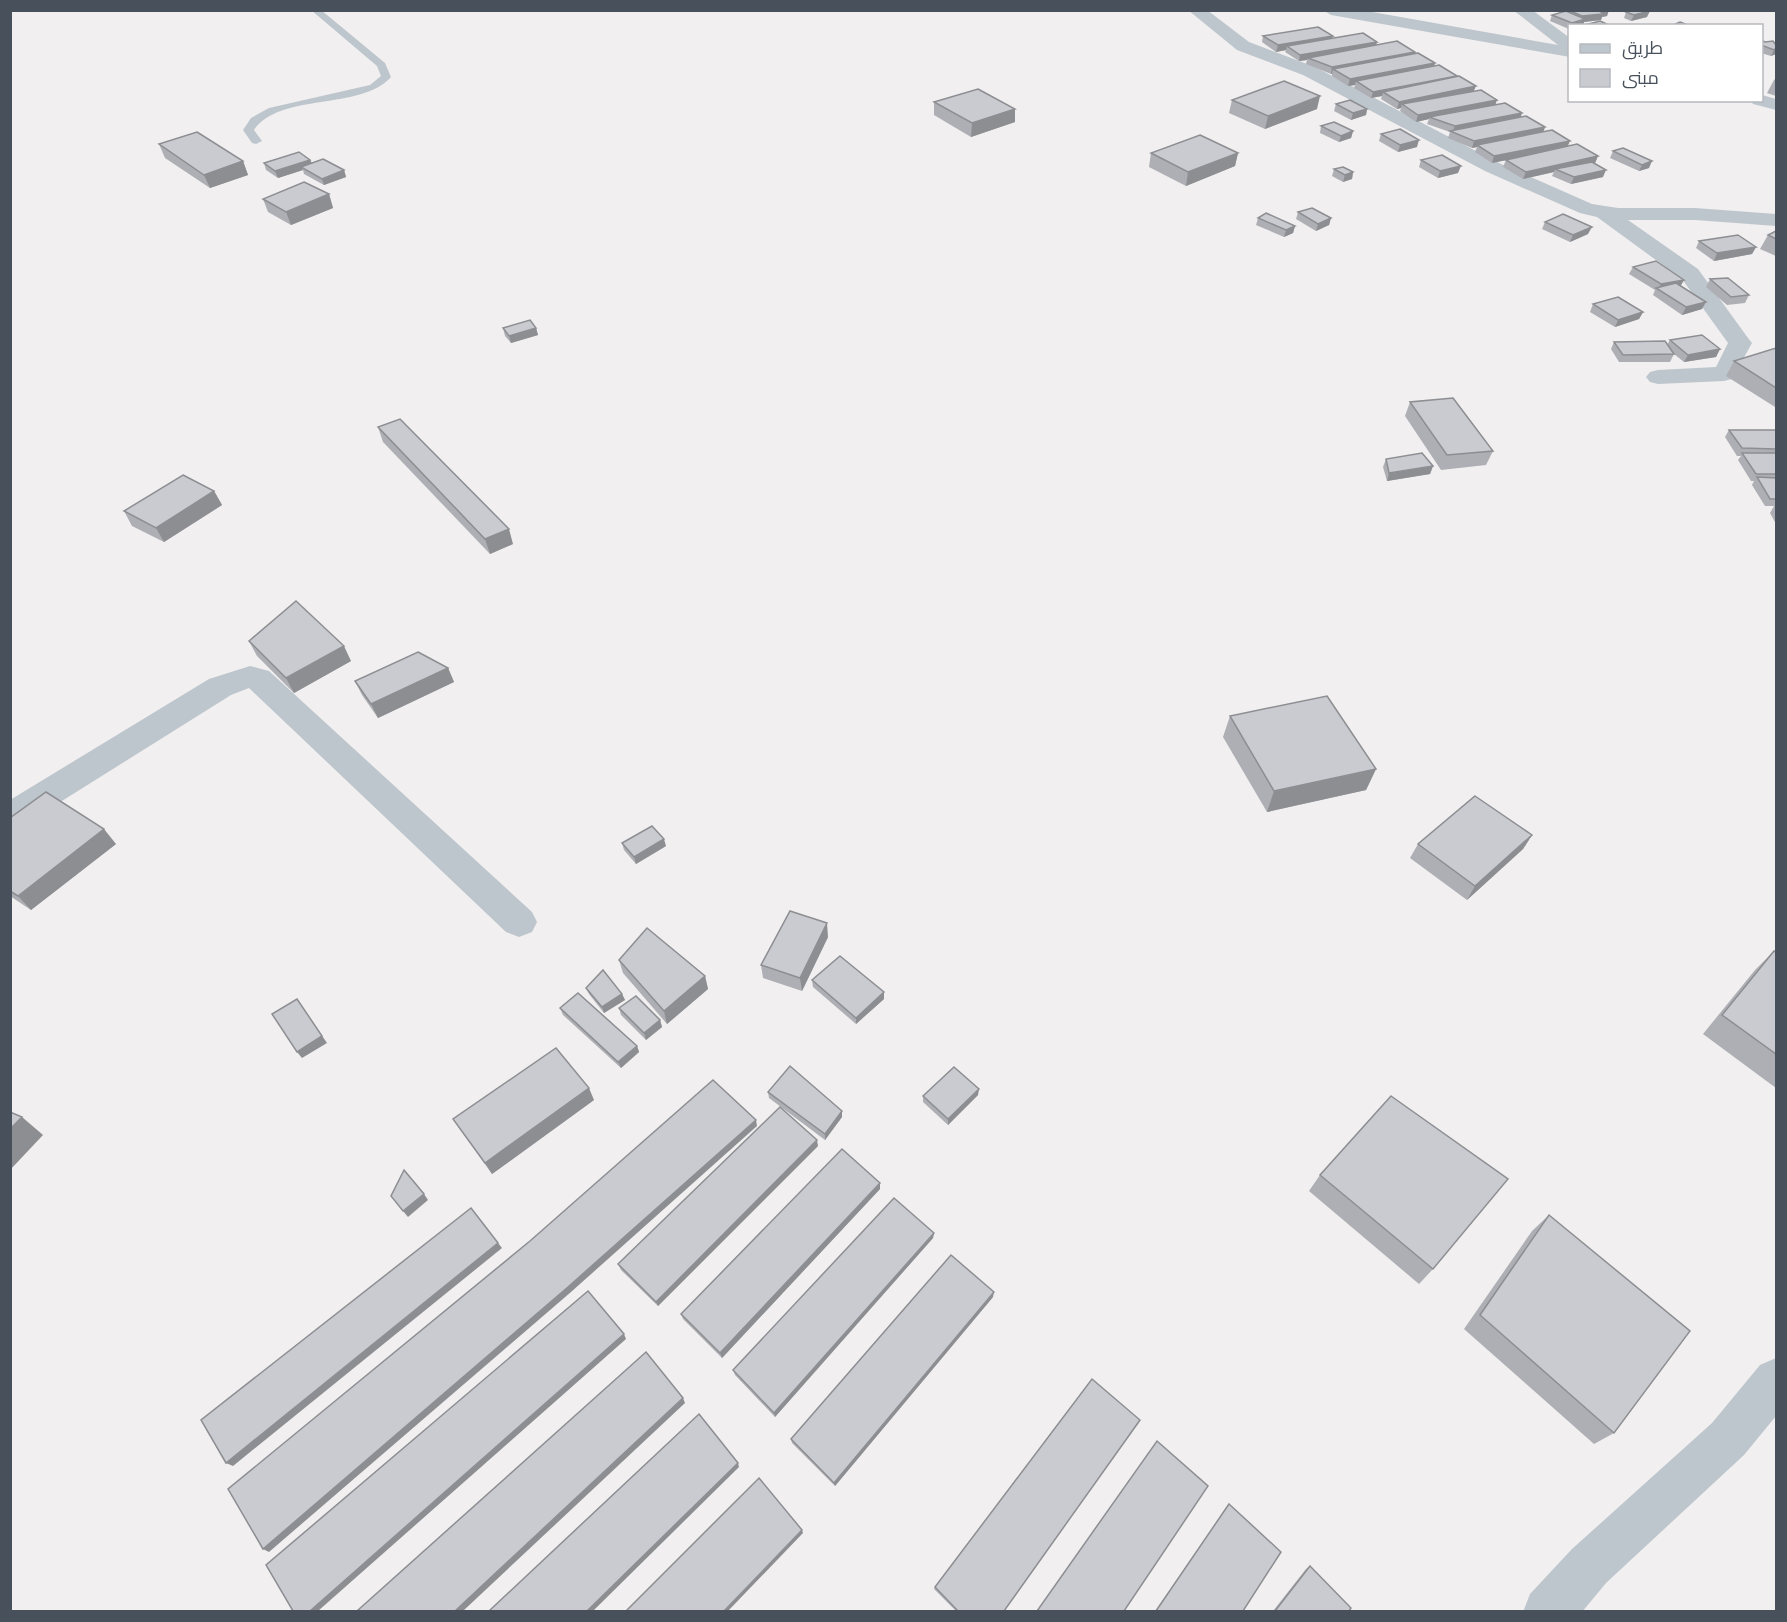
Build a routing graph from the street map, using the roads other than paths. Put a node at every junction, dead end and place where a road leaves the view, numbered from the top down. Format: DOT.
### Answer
graph roads {
  1 [pos="315,10"];
  2 [pos="1196,10"];
  3 [pos="1331,10"];
  4 [pos="1521,10"];
  5 [pos="1568,45"];
  6 [pos="1568,52"];
  7 [pos="256,141"];
  8 [pos="1605,213"];
  9 [pos="1776,220"];
  10 [pos="1658,377"];
  11 [pos="10,817"];
  12 [pos="519,922"];
  13 [pos="1776,1381"];
  14 [pos="1548,1611"];
  1 -- 7 [label="lane"];
  2 -- 8 [label="street"];
  3 -- 6 [label="street"];
  4 -- 5 [label="street"];
  8 -- 9 [label="street"];
  8 -- 10 [label="street"];
  11 -- 12 [label="street"];
  13 -- 14 [label="street"];
}
